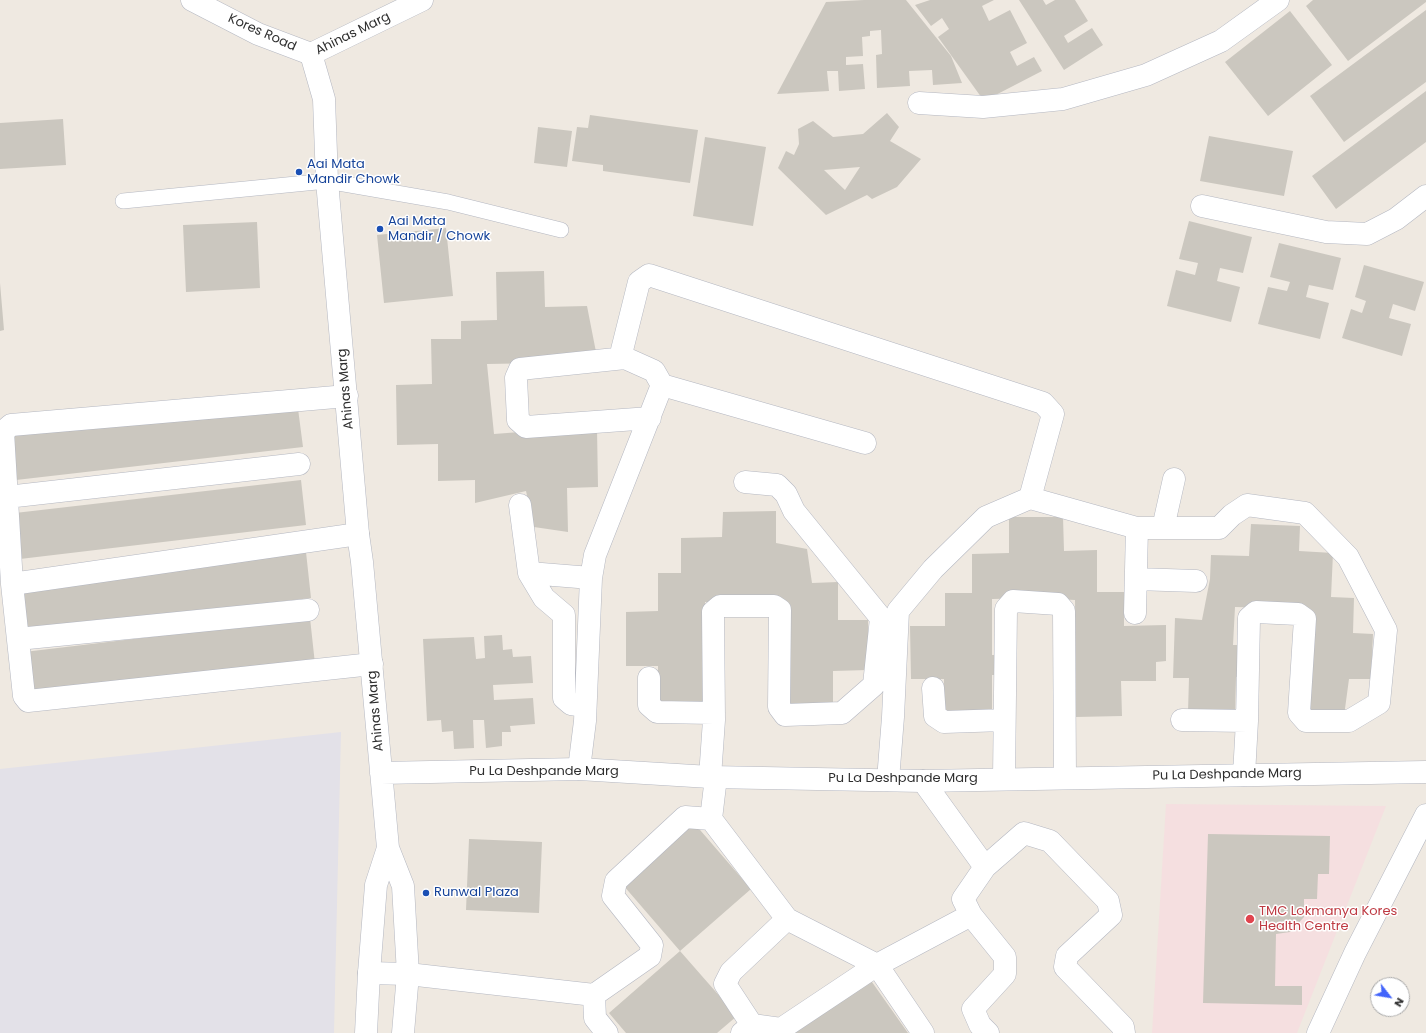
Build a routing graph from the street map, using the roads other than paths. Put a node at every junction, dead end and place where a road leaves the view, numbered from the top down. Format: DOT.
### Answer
graph roads {
  1 [pos="192,0"];
  2 [pos="422,0"];
  3 [pos="1278,0"];
  4 [pos="311,54"];
  5 [pos="919,103"];
  6 [pos="327,181"];
  7 [pos="1426,196"];
  8 [pos="123,201"];
  9 [pos="1202,206"];
  10 [pos="561,230"];
  11 [pos="625,358"];
  12 [pos="662,385"];
  13 [pos="347,396"];
  14 [pos="650,418"];
  15 [pos="865,443"];
  16 [pos="299,464"];
  17 [pos="1174,479"];
  18 [pos="745,482"];
  19 [pos="7,497"];
  20 [pos="1030,498"];
  21 [pos="520,505"];
  22 [pos="1137,528"];
  23 [pos="1163,528"];
  24 [pos="358,534"];
  25 [pos="529,573"];
  26 [pos="591,578"];
  27 [pos="1136,578"];
  28 [pos="1196,581"];
  29 [pos="12,584"];
  30 [pos="308,610"];
  31 [pos="1135,613"];
  32 [pos="18,639"];
  33 [pos="372,664"];
  34 [pos="649,678"];
  35 [pos="933,688"];
  36 [pos="585,706"];
  37 [pos="714,713"];
  38 [pos="1004,720"];
  39 [pos="1182,720"];
  40 [pos="1246,721"];
  41 [pos="579,769"];
  42 [pos="1426,772"];
  43 [pos="381,773"];
  44 [pos="1244,775"];
  45 [pos="713,777"];
  46 [pos="1065,778"];
  47 [pos="1004,779"];
  48 [pos="888,780"];
  49 [pos="923,781"];
  50 [pos="1426,814"];
  51 [pos="711,819"];
  52 [pos="388,848"];
  53 [pos="985,867"];
  54 [pos="971,916"];
  55 [pos="787,919"];
  56 [pos="877,965"];
  57 [pos="369,973"];
  58 [pos="408,974"];
  59 [pos="594,995"];
  60 [pos="747,1029"];
  61 [pos="782,1031"];
  62 [pos="366,1033"];
  63 [pos="403,1033"];
  64 [pos="607,1033"];
  65 [pos="923,1033"];
  66 [pos="988,1033"];
  67 [pos="1124,1033"];
  68 [pos="1318,1033"];
  1 -- 4 [label="street, Kores Road"];
  2 -- 4 [label="street, Ahinas Marg"];
  3 -- 5 [label="street"];
  4 -- 6 [label="street, Ahinas Marg"];
  6 -- 8 [label="lane"];
  6 -- 10 [label="lane"];
  6 -- 13 [label="street, Ahinas Marg"];
  7 -- 9 [label="street"];
  11 -- 12 [label="street"];
  11 -- 14 [label="street"];
  11 -- 20 [label="street"];
  12 -- 14 [label="street"];
  12 -- 15 [label="street"];
  13 -- 19 [label="street"];
  13 -- 24 [label="street, Ahinas Marg"];
  14 -- 26 [label="street"];
  16 -- 19 [label="street"];
  17 -- 23 [label="street"];
  18 -- 37 [label="street"];
  19 -- 29 [label="street"];
  20 -- 22 [label="street"];
  20 -- 48 [label="street"];
  21 -- 25 [label="street"];
  22 -- 23 [label="street"];
  22 -- 27 [label="street"];
  23 -- 40 [label="street"];
  24 -- 29 [label="street"];
  24 -- 33 [label="street, Ahinas Marg"];
  25 -- 26 [label="street"];
  25 -- 36 [label="street"];
  26 -- 36 [label="street"];
  27 -- 28 [label="street"];
  27 -- 31 [label="street"];
  29 -- 32 [label="street"];
  30 -- 32 [label="street"];
  32 -- 33 [label="street"];
  33 -- 43 [label="street, Ahinas Marg"];
  34 -- 37 [label="street"];
  35 -- 38 [label="street"];
  36 -- 41 [label="street"];
  37 -- 45 [label="street"];
  38 -- 46 [label="street"];
  38 -- 47 [label="street"];
  39 -- 40 [label="street"];
  40 -- 44 [label="street"];
  41 -- 43 [label="street, Pu La Deshpande Marg"];
  41 -- 45 [label="street, Pu La Deshpande Marg"];
  42 -- 44 [label="street, Pu La Deshpande Marg"];
  43 -- 52 [label="street, Ahinas Marg"];
  44 -- 46 [label="street, Pu La Deshpande Marg"];
  45 -- 48 [label="street, Pu La Deshpande Marg"];
  45 -- 51 [label="street"];
  46 -- 47 [label="street, Pu La Deshpande Marg"];
  47 -- 49 [label="street, Pu La Deshpande Marg"];
  48 -- 49 [label="street, Pu La Deshpande Marg"];
  49 -- 53 [label="street"];
  50 -- 68 [label="street"];
  51 -- 55 [label="street"];
  51 -- 59 [label="street"];
  52 -- 57 [label="street"];
  52 -- 58 [label="street"];
  53 -- 54 [label="street"];
  53 -- 67 [label="street"];
  54 -- 56 [label="street"];
  54 -- 66 [label="street"];
  55 -- 56 [label="street"];
  55 -- 60 [label="street"];
  56 -- 61 [label="street"];
  56 -- 65 [label="street"];
  57 -- 58 [label="street"];
  57 -- 62 [label="street"];
  58 -- 59 [label="street"];
  58 -- 63 [label="street"];
  59 -- 64 [label="street"];
  60 -- 61 [label="street"];
}
